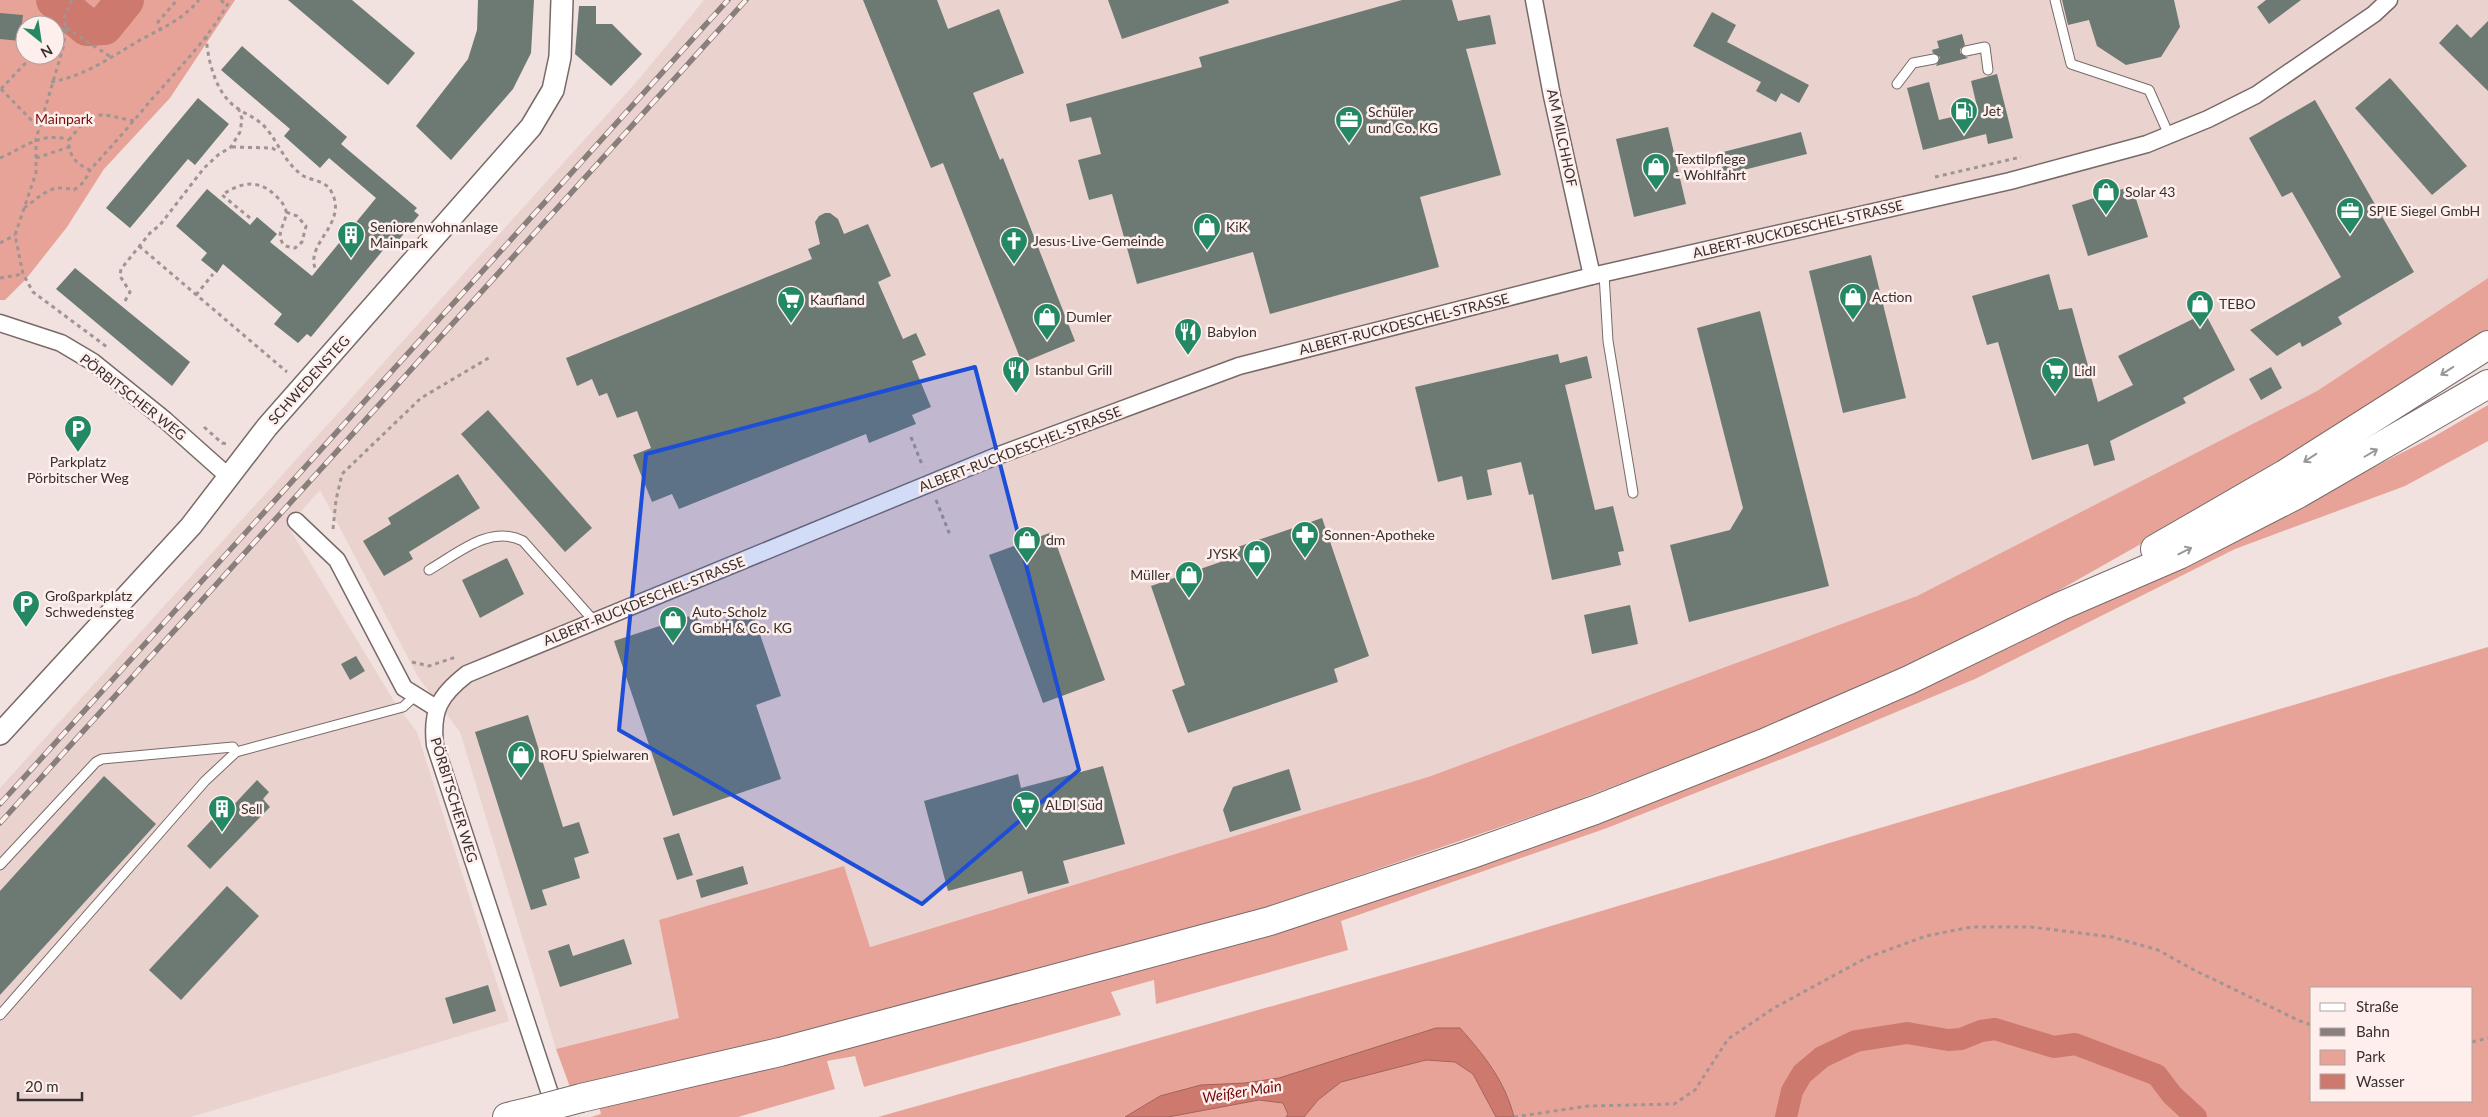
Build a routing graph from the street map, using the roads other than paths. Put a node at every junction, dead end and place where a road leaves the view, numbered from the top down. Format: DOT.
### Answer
graph roads {
  1 [pos="562,0"];
  2 [pos="1534,0"];
  3 [pos="2055,0"];
  4 [pos="2389,0"];
  5 [pos="1966,51"];
  6 [pos="1934,59"];
  7 [pos="1988,70"];
  8 [pos="1897,84"];
  9 [pos="2169,135"];
  10 [pos="1598,275"];
  11 [pos="0,323"];
  12 [pos="2488,345"];
  13 [pos="2488,384"];
  14 [pos="229,477"];
  15 [pos="1633,493"];
  16 [pos="296,521"];
  17 [pos="429,570"];
  18 [pos="2061,606"];
  19 [pos="594,621"];
  20 [pos="416,695"];
  21 [pos="436,708"];
  22 [pos="0,734"];
  23 [pos="236,752"];
  24 [pos="0,865"];
  25 [pos="0,1015"];
  26 [pos="519,1114"];
  27 [pos="558,1117"];
  1 -- 14 [label="street, SCHWEDENSTEG"];
  2 -- 10 [label="street, AM MILCHHOF"];
  3 -- 9 [label="lane"];
  4 -- 9 [label="street, ALBERT-RUCKDESCHEL-STRASSE"];
  5 -- 7 [label="lane"];
  6 -- 8 [label="lane"];
  9 -- 10 [label="street, ALBERT-RUCKDESCHEL-STRASSE"];
  10 -- 15 [label="lane"];
  10 -- 19 [label="street, ALBERT-RUCKDESCHEL-STRASSE"];
  11 -- 14 [label="street, PÖRBITSCHER WEG"];
  12 -- 18 [label="highway, one-way"];
  18 -- 13 [label="highway, one-way"];
  14 -- 22 [label="street, SCHWEDENSTEG"];
  16 -- 20 [label="street"];
  17 -- 19 [label="lane"];
  18 -- 26 [label="highway, bridge"];
  19 -- 21 [label="street, ALBERT-RUCKDESCHEL-STRASSE"];
  20 -- 21 [label="street"];
  20 -- 23 [label="lane"];
  21 -- 27 [label="street, PÖRBITSCHER WEG"];
  23 -- 24 [label="lane"];
  23 -- 25 [label="lane"];
}
